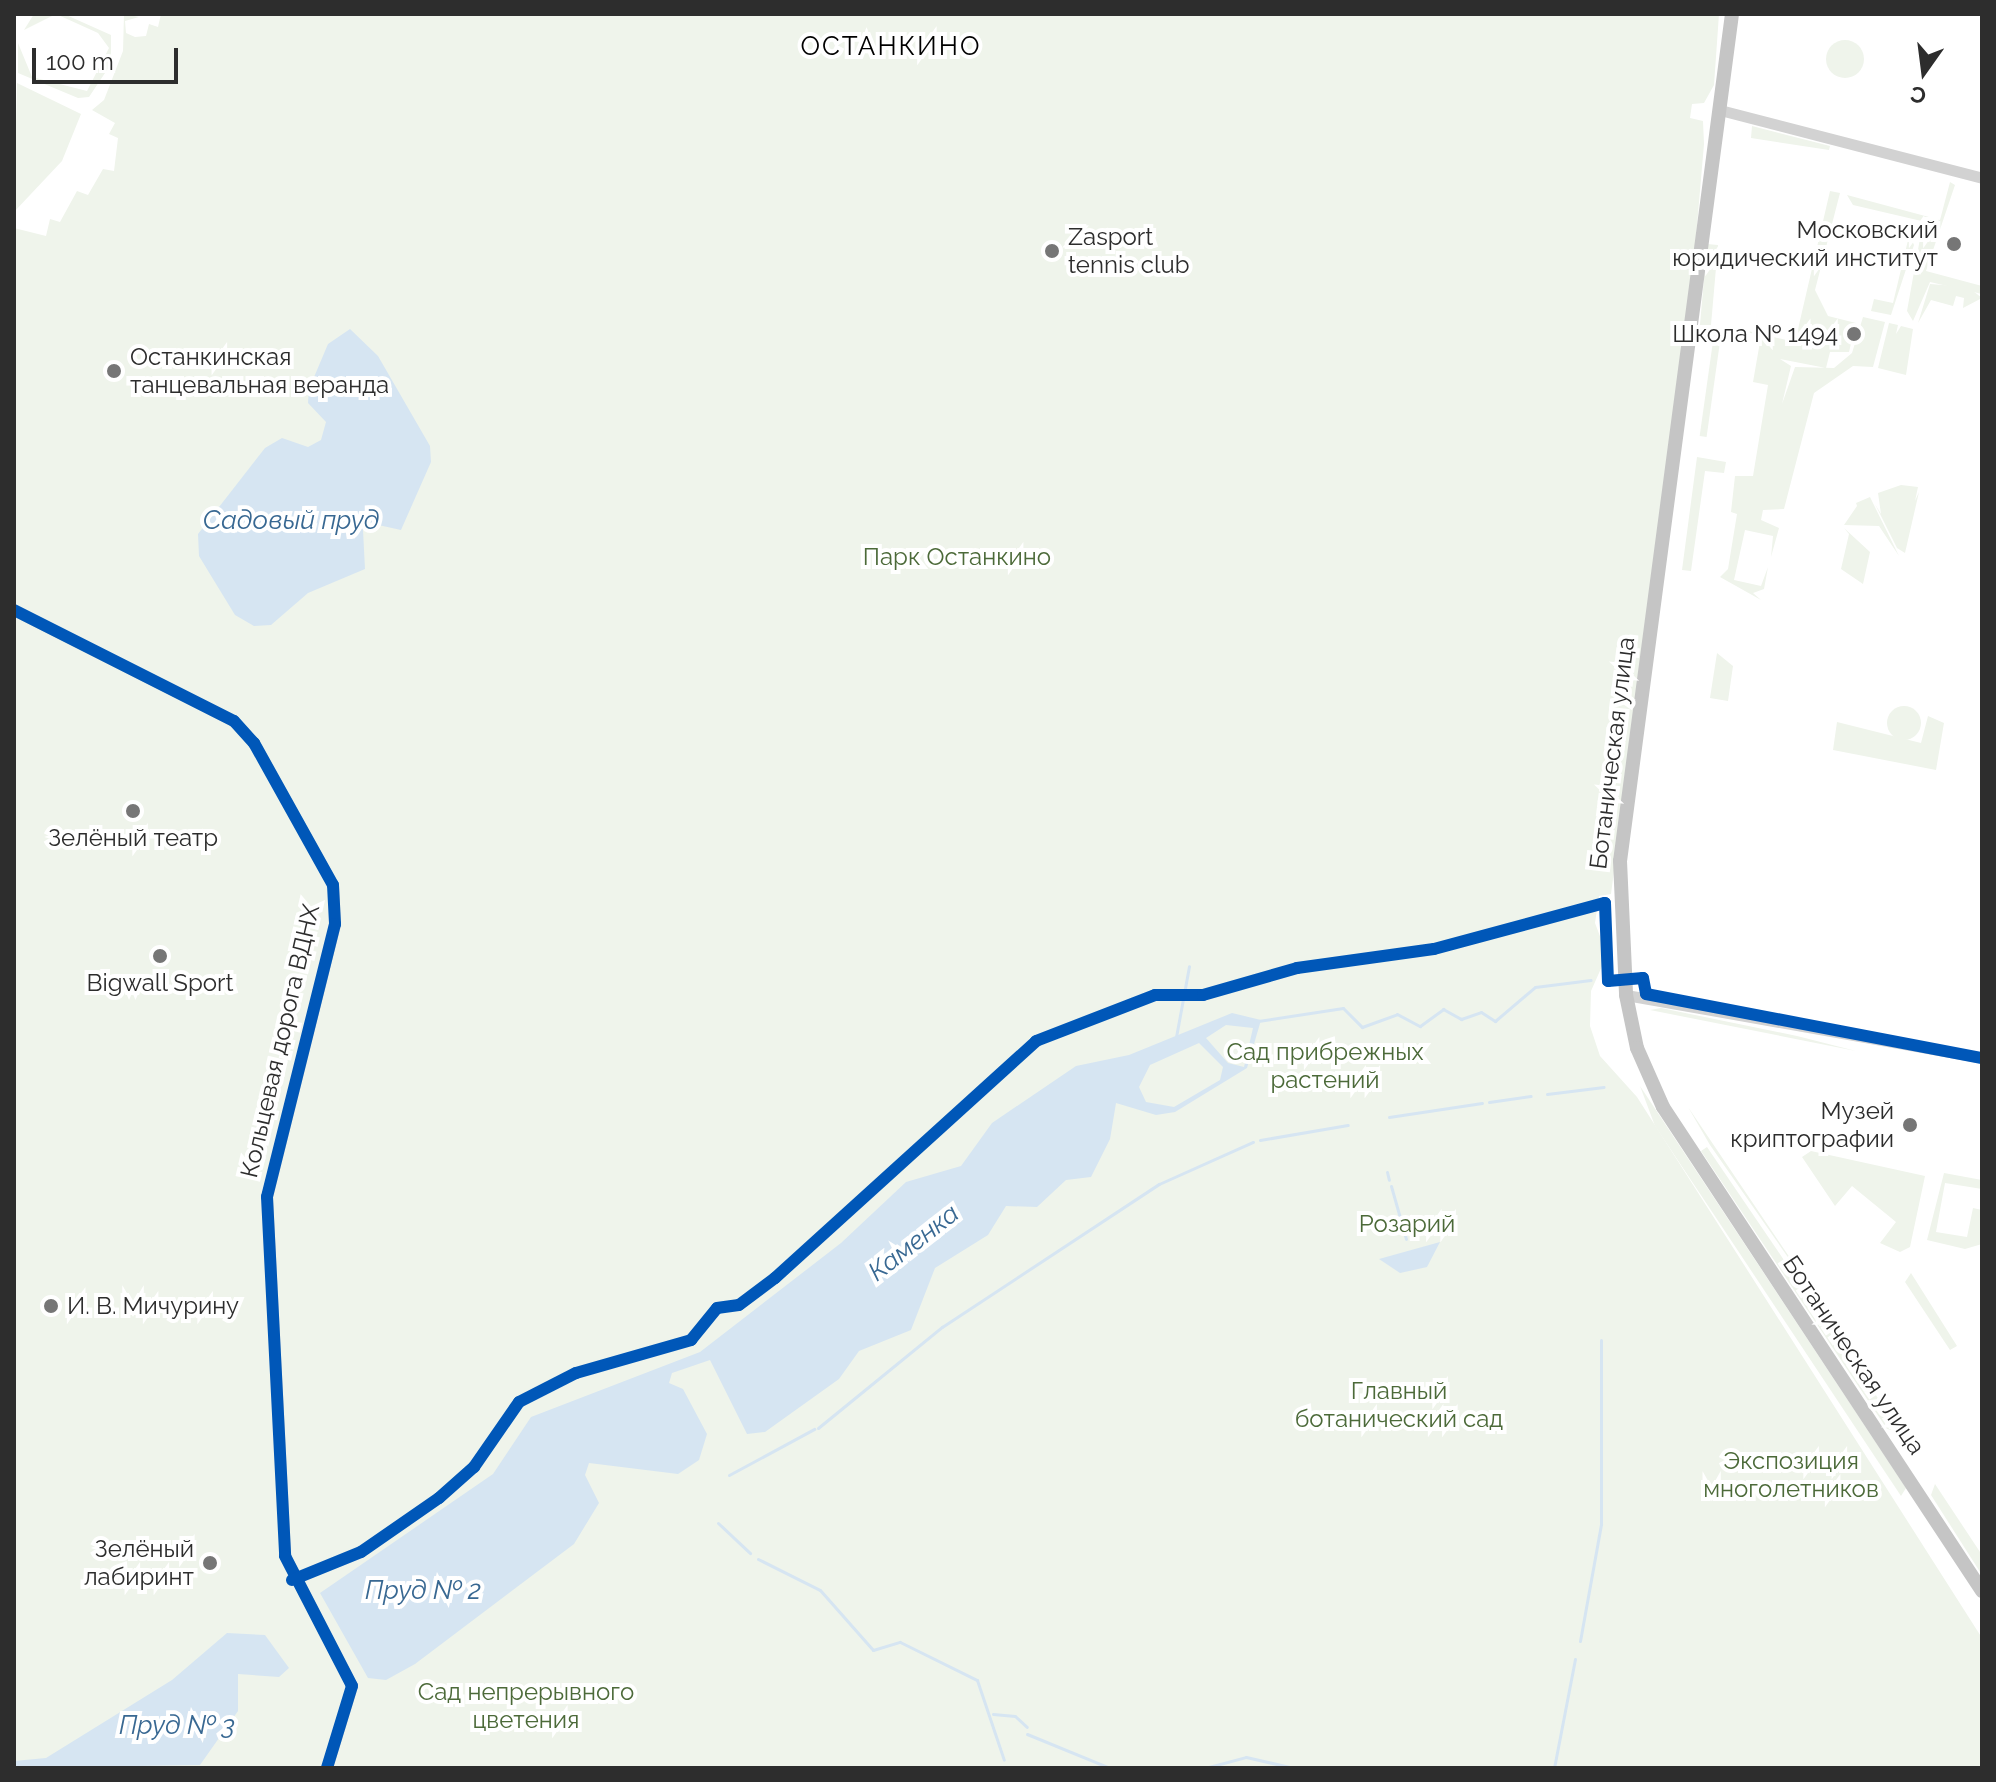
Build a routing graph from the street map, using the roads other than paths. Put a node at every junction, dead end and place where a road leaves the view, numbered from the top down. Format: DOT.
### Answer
graph roads {
  1 [pos="1732,14"];
  2 [pos="1720,110"];
  3 [pos="1982,178"];
  4 [pos="14,610"];
  5 [pos="1626,995"];
  6 [pos="1982,1058"];
  7 [pos="1982,1591"];
  8 [pos="327,1768"];
  1 -- 2 [label="main road, Ботаническая улица"];
  2 -- 3 [label="street"];
  2 -- 5 [label="main road, Ботаническая улица"];
  4 -- 8 [label="street, Кольцевая дорога ВДНХ"];
  5 -- 6 [label="street"];
  5 -- 7 [label="main road, Ботаническая улица"];
}
